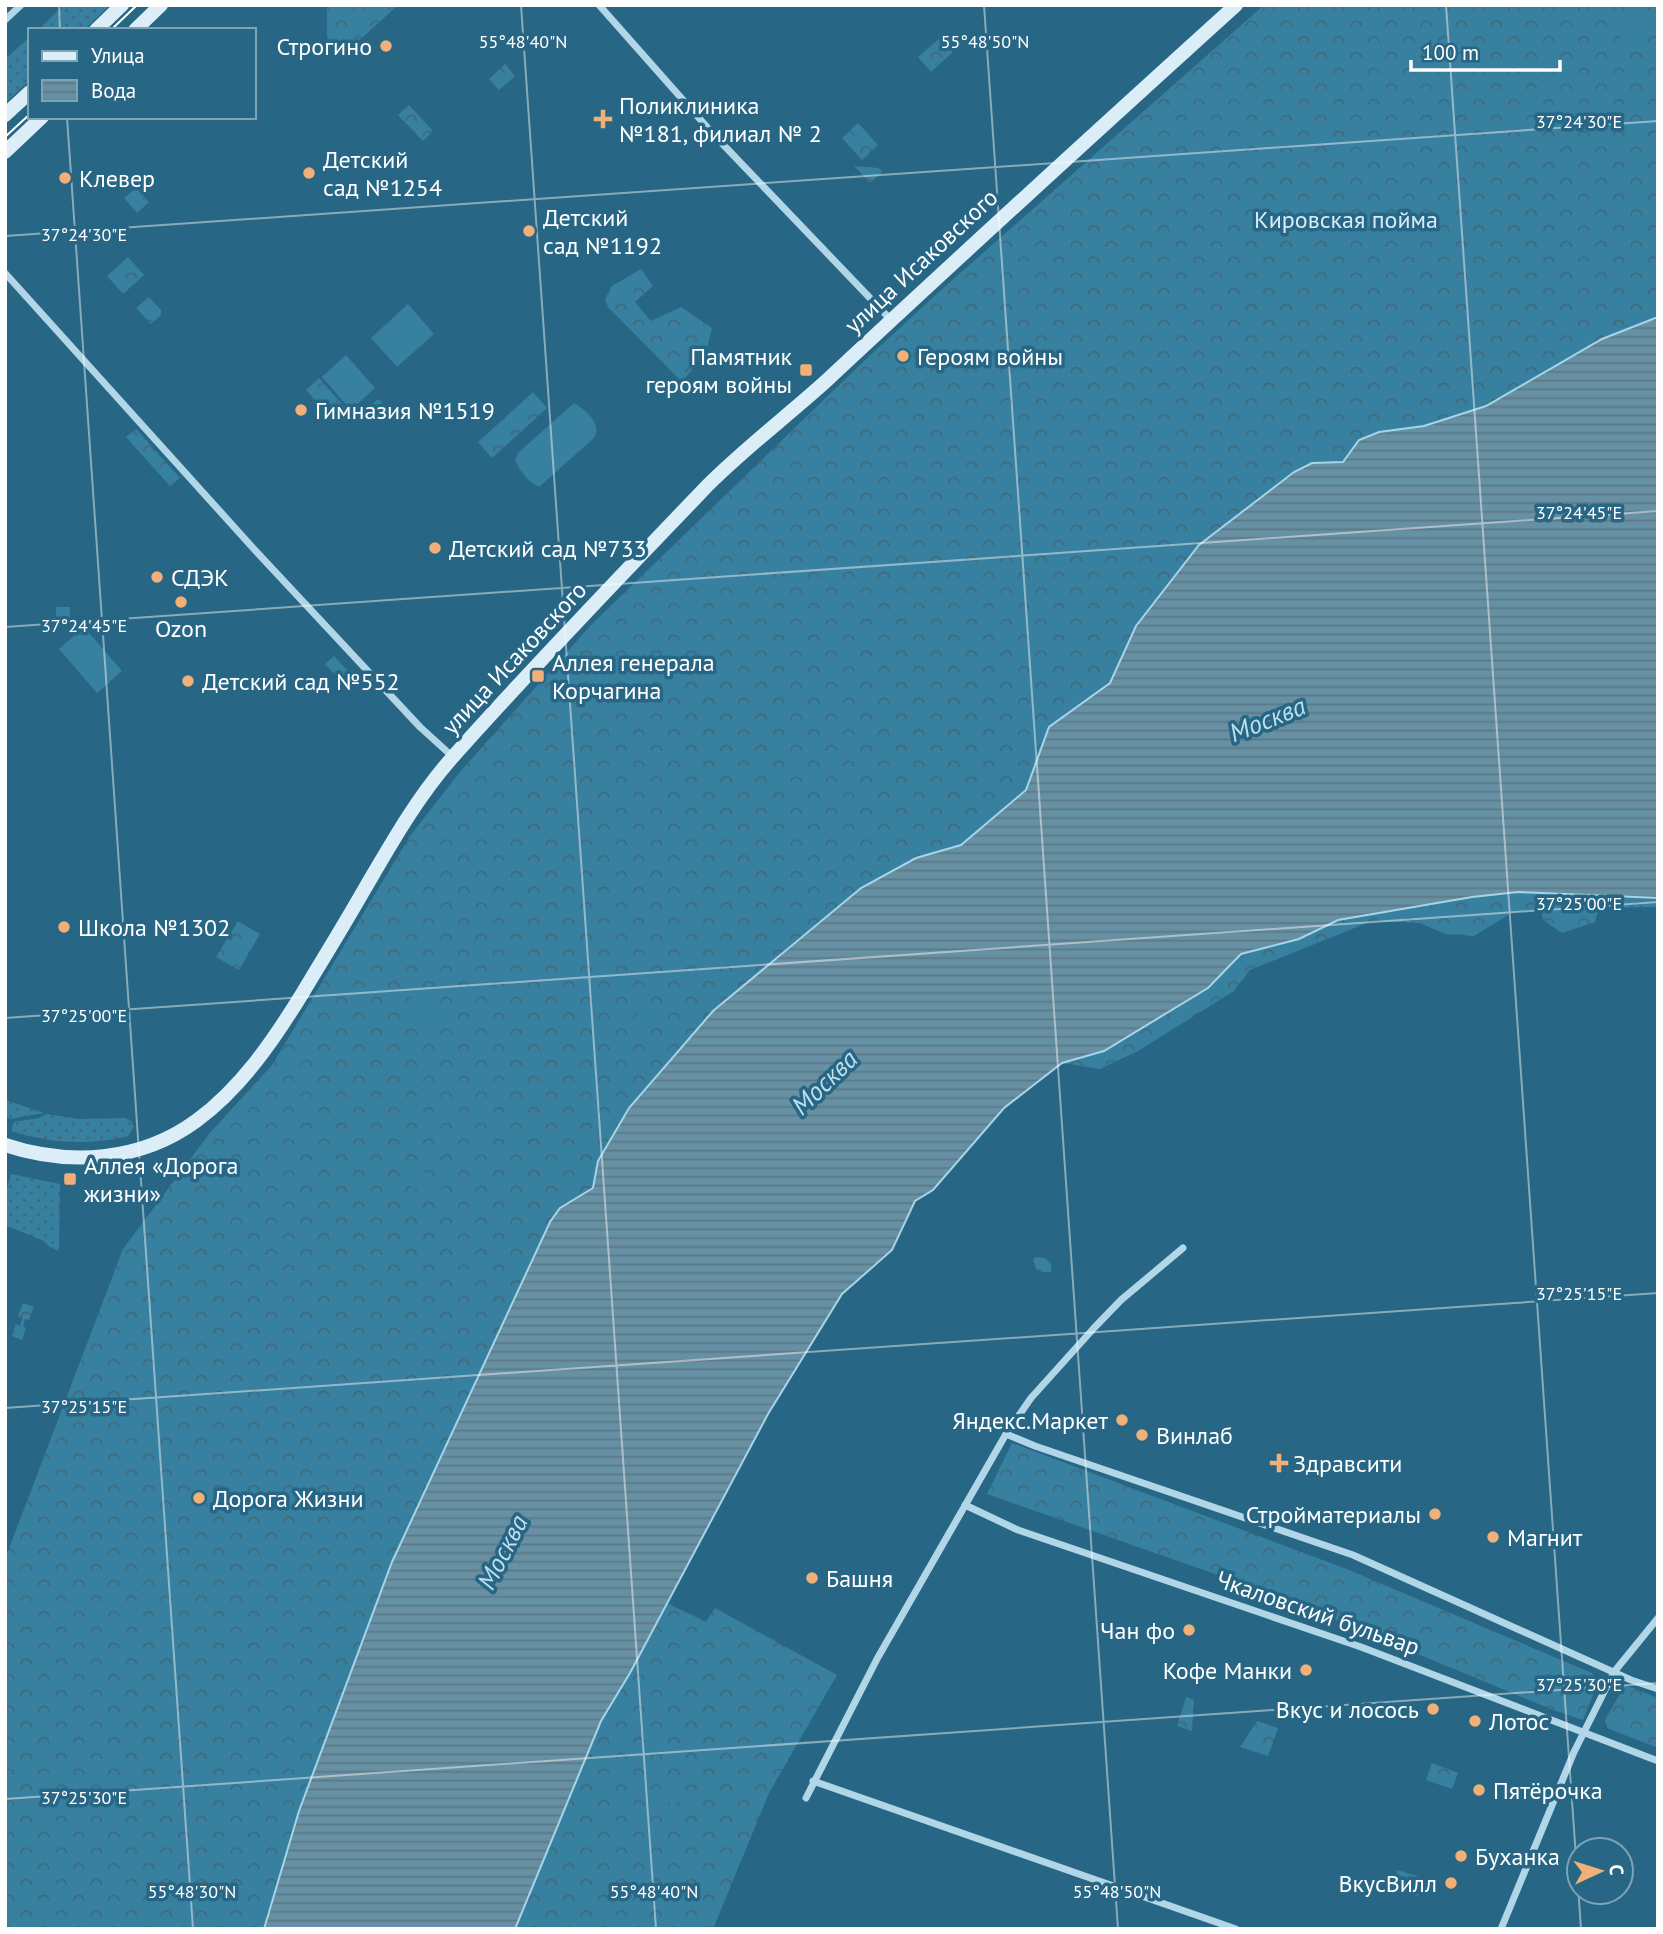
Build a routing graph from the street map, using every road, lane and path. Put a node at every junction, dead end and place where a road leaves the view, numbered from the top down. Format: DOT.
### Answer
graph roads {
  1 [pos="21,5"];
  2 [pos="122,5"];
  3 [pos="161,5"];
  4 [pos="599,5"];
  5 [pos="1236,5"];
  6 [pos="5,20"];
  7 [pos="98,28"];
  8 [pos="137,28"];
  9 [pos="28,94"];
  10 [pos="5,115"];
  11 [pos="40,119"];
  12 [pos="5,152"];
  13 [pos="5,273"];
  14 [pos="891,320"];
  15 [pos="453,757"];
  16 [pos="5,1145"];
  17 [pos="1183,1248"];
  18 [pos="1006,1434"];
  19 [pos="965,1505"];
  20 [pos="1658,1618"];
  21 [pos="1614,1672"];
  22 [pos="1658,1689"];
  23 [pos="1583,1734"];
  24 [pos="1658,1761"];
  25 [pos="813,1781"];
  26 [pos="806,1798"];
  27 [pos="1236,1929"];
  28 [pos="1501,1929"];
  1 -- 6 [label="street"];
  2 -- 7 [label="street"];
  3 -- 8 [label="street"];
  4 -- 14 [label="street"];
  5 -- 14 [label="street, улица Исаковского"];
  9 -- 10 [label="street"];
  11 -- 12 [label="street"];
  13 -- 15 [label="street"];
  14 -- 15 [label="street, улица Исаковского"];
  15 -- 16 [label="street, улица Исаковского"];
  17 -- 18 [label="street"];
  18 -- 19 [label="street"];
  18 -- 21 [label="street"];
  19 -- 23 [label="street, Чкаловский бульвар"];
  19 -- 25 [label="street"];
  20 -- 21 [label="street"];
  21 -- 22 [label="street"];
  21 -- 23 [label="street"];
  23 -- 24 [label="street, Чкаловский бульвар"];
  23 -- 28 [label="street"];
  25 -- 26 [label="street"];
  25 -- 27 [label="street"];
}
